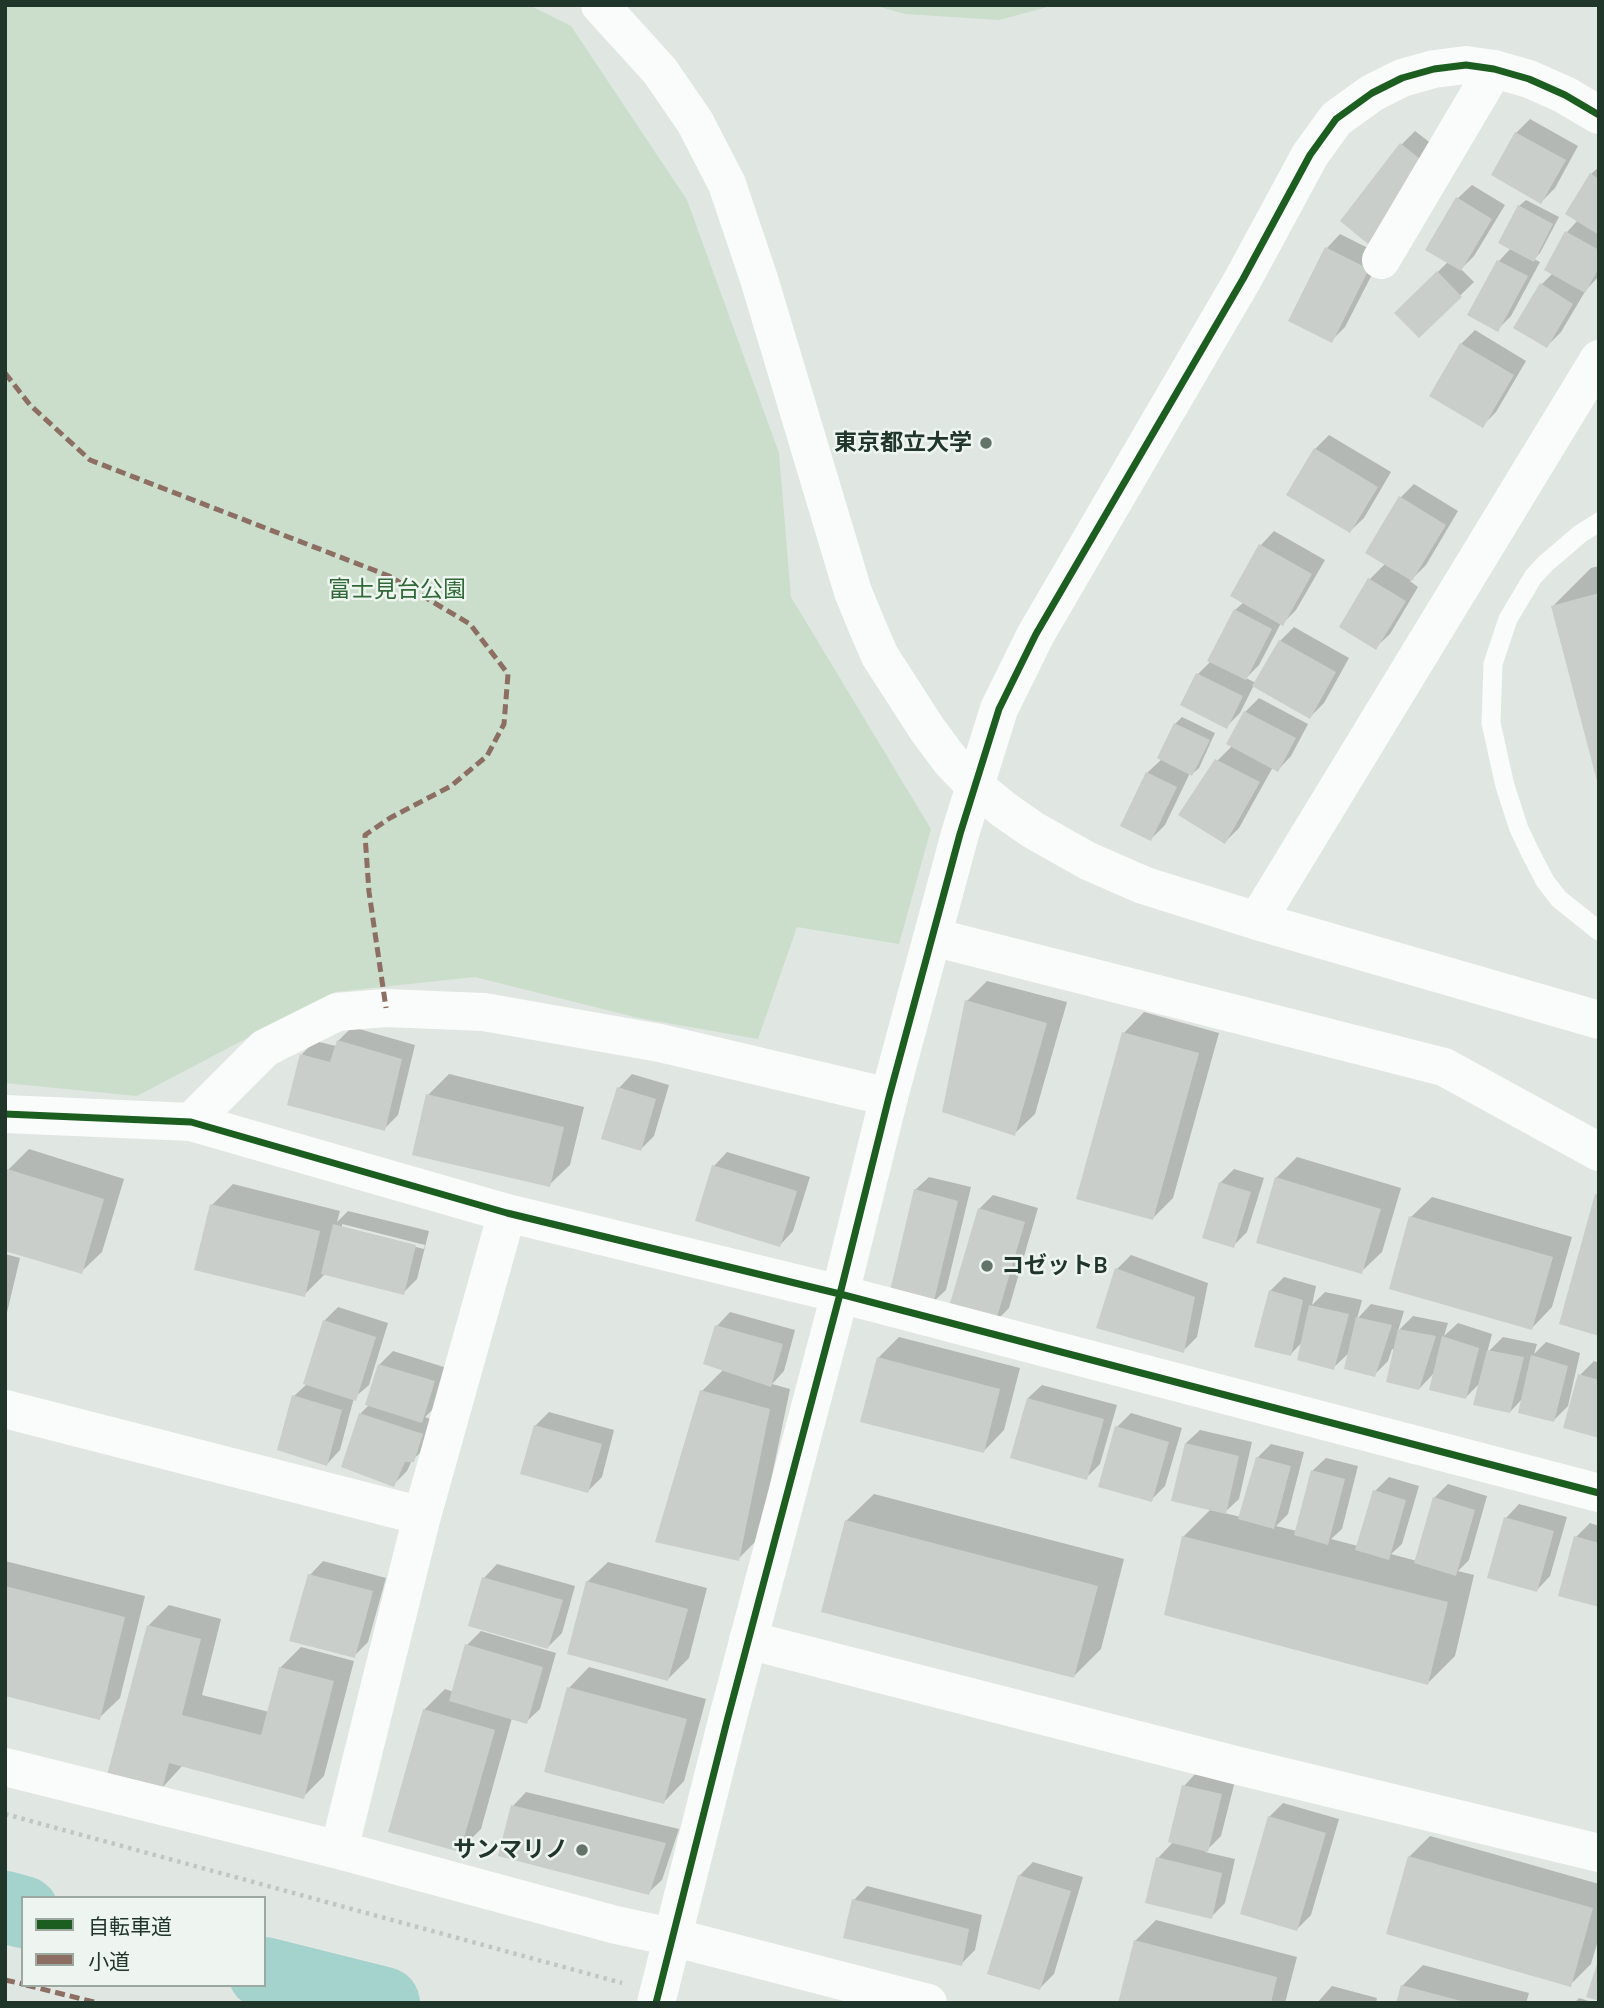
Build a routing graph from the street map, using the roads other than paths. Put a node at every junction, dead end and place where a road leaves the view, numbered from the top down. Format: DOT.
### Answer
graph roads {
  1 [pos="600,5"];
  2 [pos="1494,69"];
  3 [pos="1599,115"];
  4 [pos="1381,260"];
  5 [pos="1599,359"];
  6 [pos="1599,522"];
  7 [pos="1257,921"];
  8 [pos="1599,931"];
  9 [pos="933,937"];
  10 [pos="1599,1020"];
  11 [pos="889,1097"];
  12 [pos="5,1114"];
  13 [pos="191,1122"];
  14 [pos="1599,1152"];
  15 [pos="507,1213"];
  16 [pos="840,1294"];
  17 [pos="5,1409"];
  18 [pos="1599,1493"];
  19 [pos="422,1516"];
  20 [pos="748,1640"];
  21 [pos="5,1766"];
  22 [pos="339,1850"];
  23 [pos="1599,1853"];
  24 [pos="672,1937"];
  25 [pos="657,1999"];
  26 [pos="928,2003"];
  1 -- 7 [label="street"];
  2 -- 3 [label="street"];
  2 -- 4 [label="street"];
  2 -- 9 [label="street"];
  5 -- 7 [label="street"];
  6 -- 8 [label="lane"];
  7 -- 10 [label="street"];
  9 -- 11 [label="street"];
  9 -- 14 [label="street"];
  11 -- 13 [label="street"];
  11 -- 16 [label="street"];
  12 -- 13 [label="street"];
  13 -- 15 [label="street"];
  15 -- 16 [label="street"];
  15 -- 19 [label="street"];
  16 -- 18 [label="street"];
  16 -- 20 [label="street"];
  17 -- 19 [label="street"];
  19 -- 22 [label="street"];
  20 -- 23 [label="street"];
  20 -- 24 [label="street"];
  21 -- 22 [label="street"];
  22 -- 24 [label="street"];
  24 -- 25 [label="street"];
  24 -- 26 [label="street"];
}
